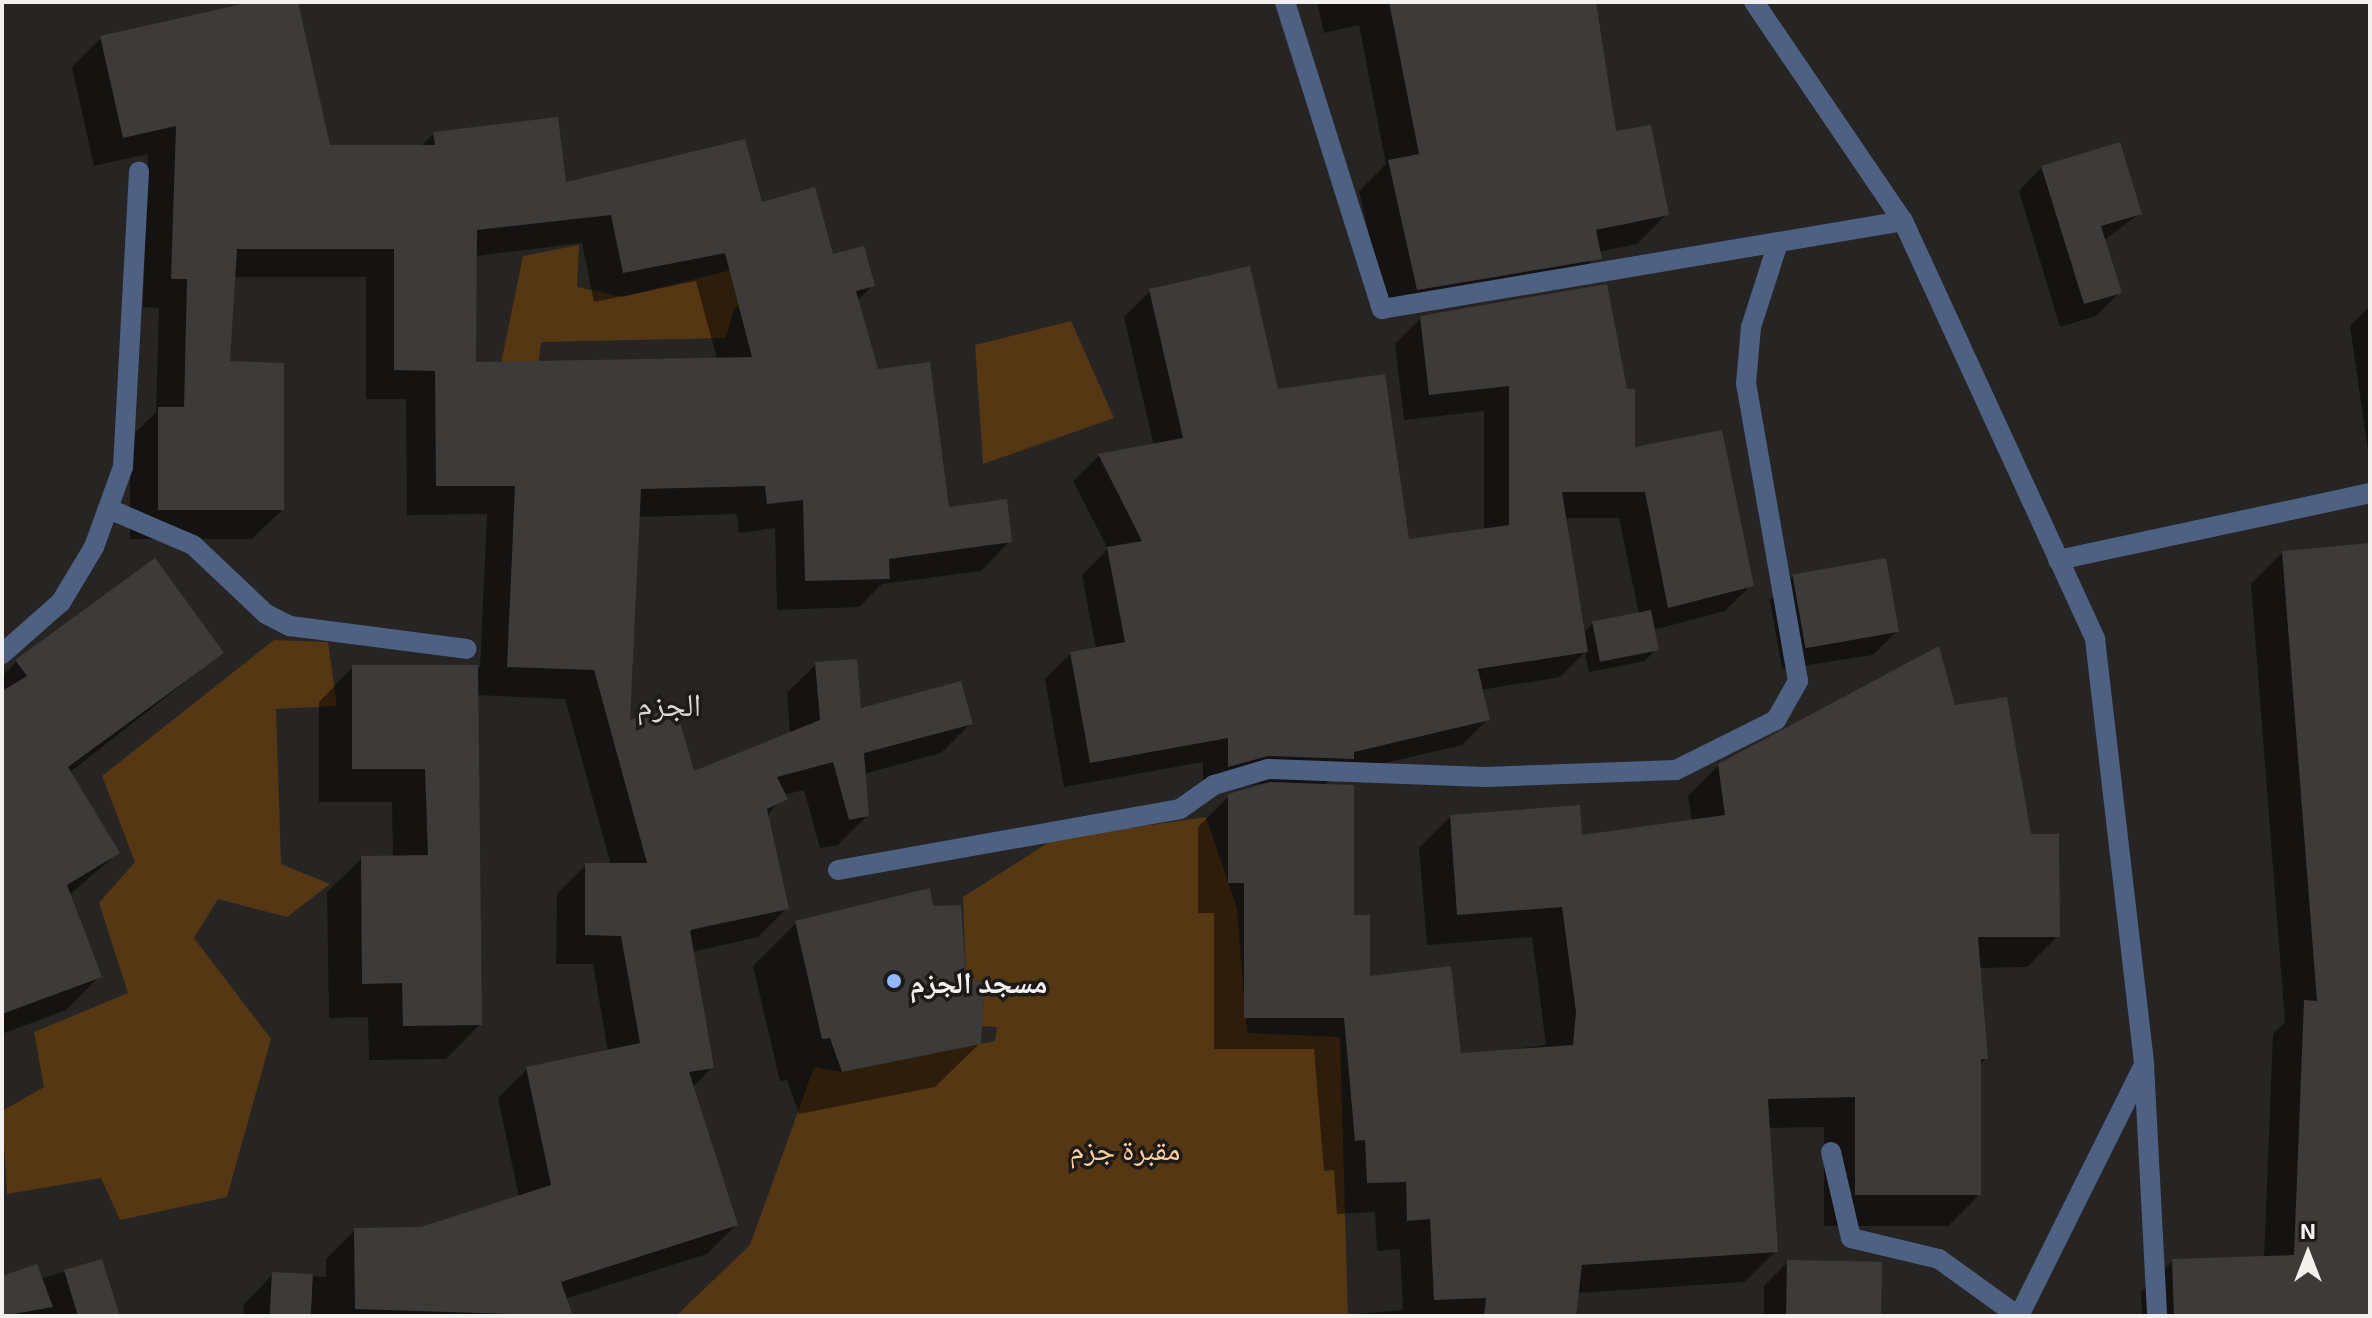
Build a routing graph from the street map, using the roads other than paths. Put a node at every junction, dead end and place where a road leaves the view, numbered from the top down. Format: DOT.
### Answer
graph roads {
  1 [pos="1285,2"];
  2 [pos="1754,2"];
  3 [pos="139,171"];
  4 [pos="1903,221"];
  5 [pos="1778,243"];
  6 [pos="2370,493"];
  7 [pos="109,509"];
  8 [pos="2058,560"];
  9 [pos="467,649"];
  10 [pos="2,654"];
  11 [pos="838,870"];
  12 [pos="2144,1065"];
  13 [pos="1831,1152"];
  14 [pos="2019,1316"];
  15 [pos="2157,1316"];
  1 -- 5 [label="street"];
  2 -- 4 [label="street"];
  3 -- 7 [label="street"];
  4 -- 5 [label="street"];
  4 -- 8 [label="street"];
  5 -- 11 [label="street"];
  6 -- 8 [label="street"];
  7 -- 9 [label="street"];
  7 -- 10 [label="street"];
  8 -- 12 [label="street"];
  12 -- 14 [label="street"];
  12 -- 15 [label="street"];
  13 -- 14 [label="street"];
}
